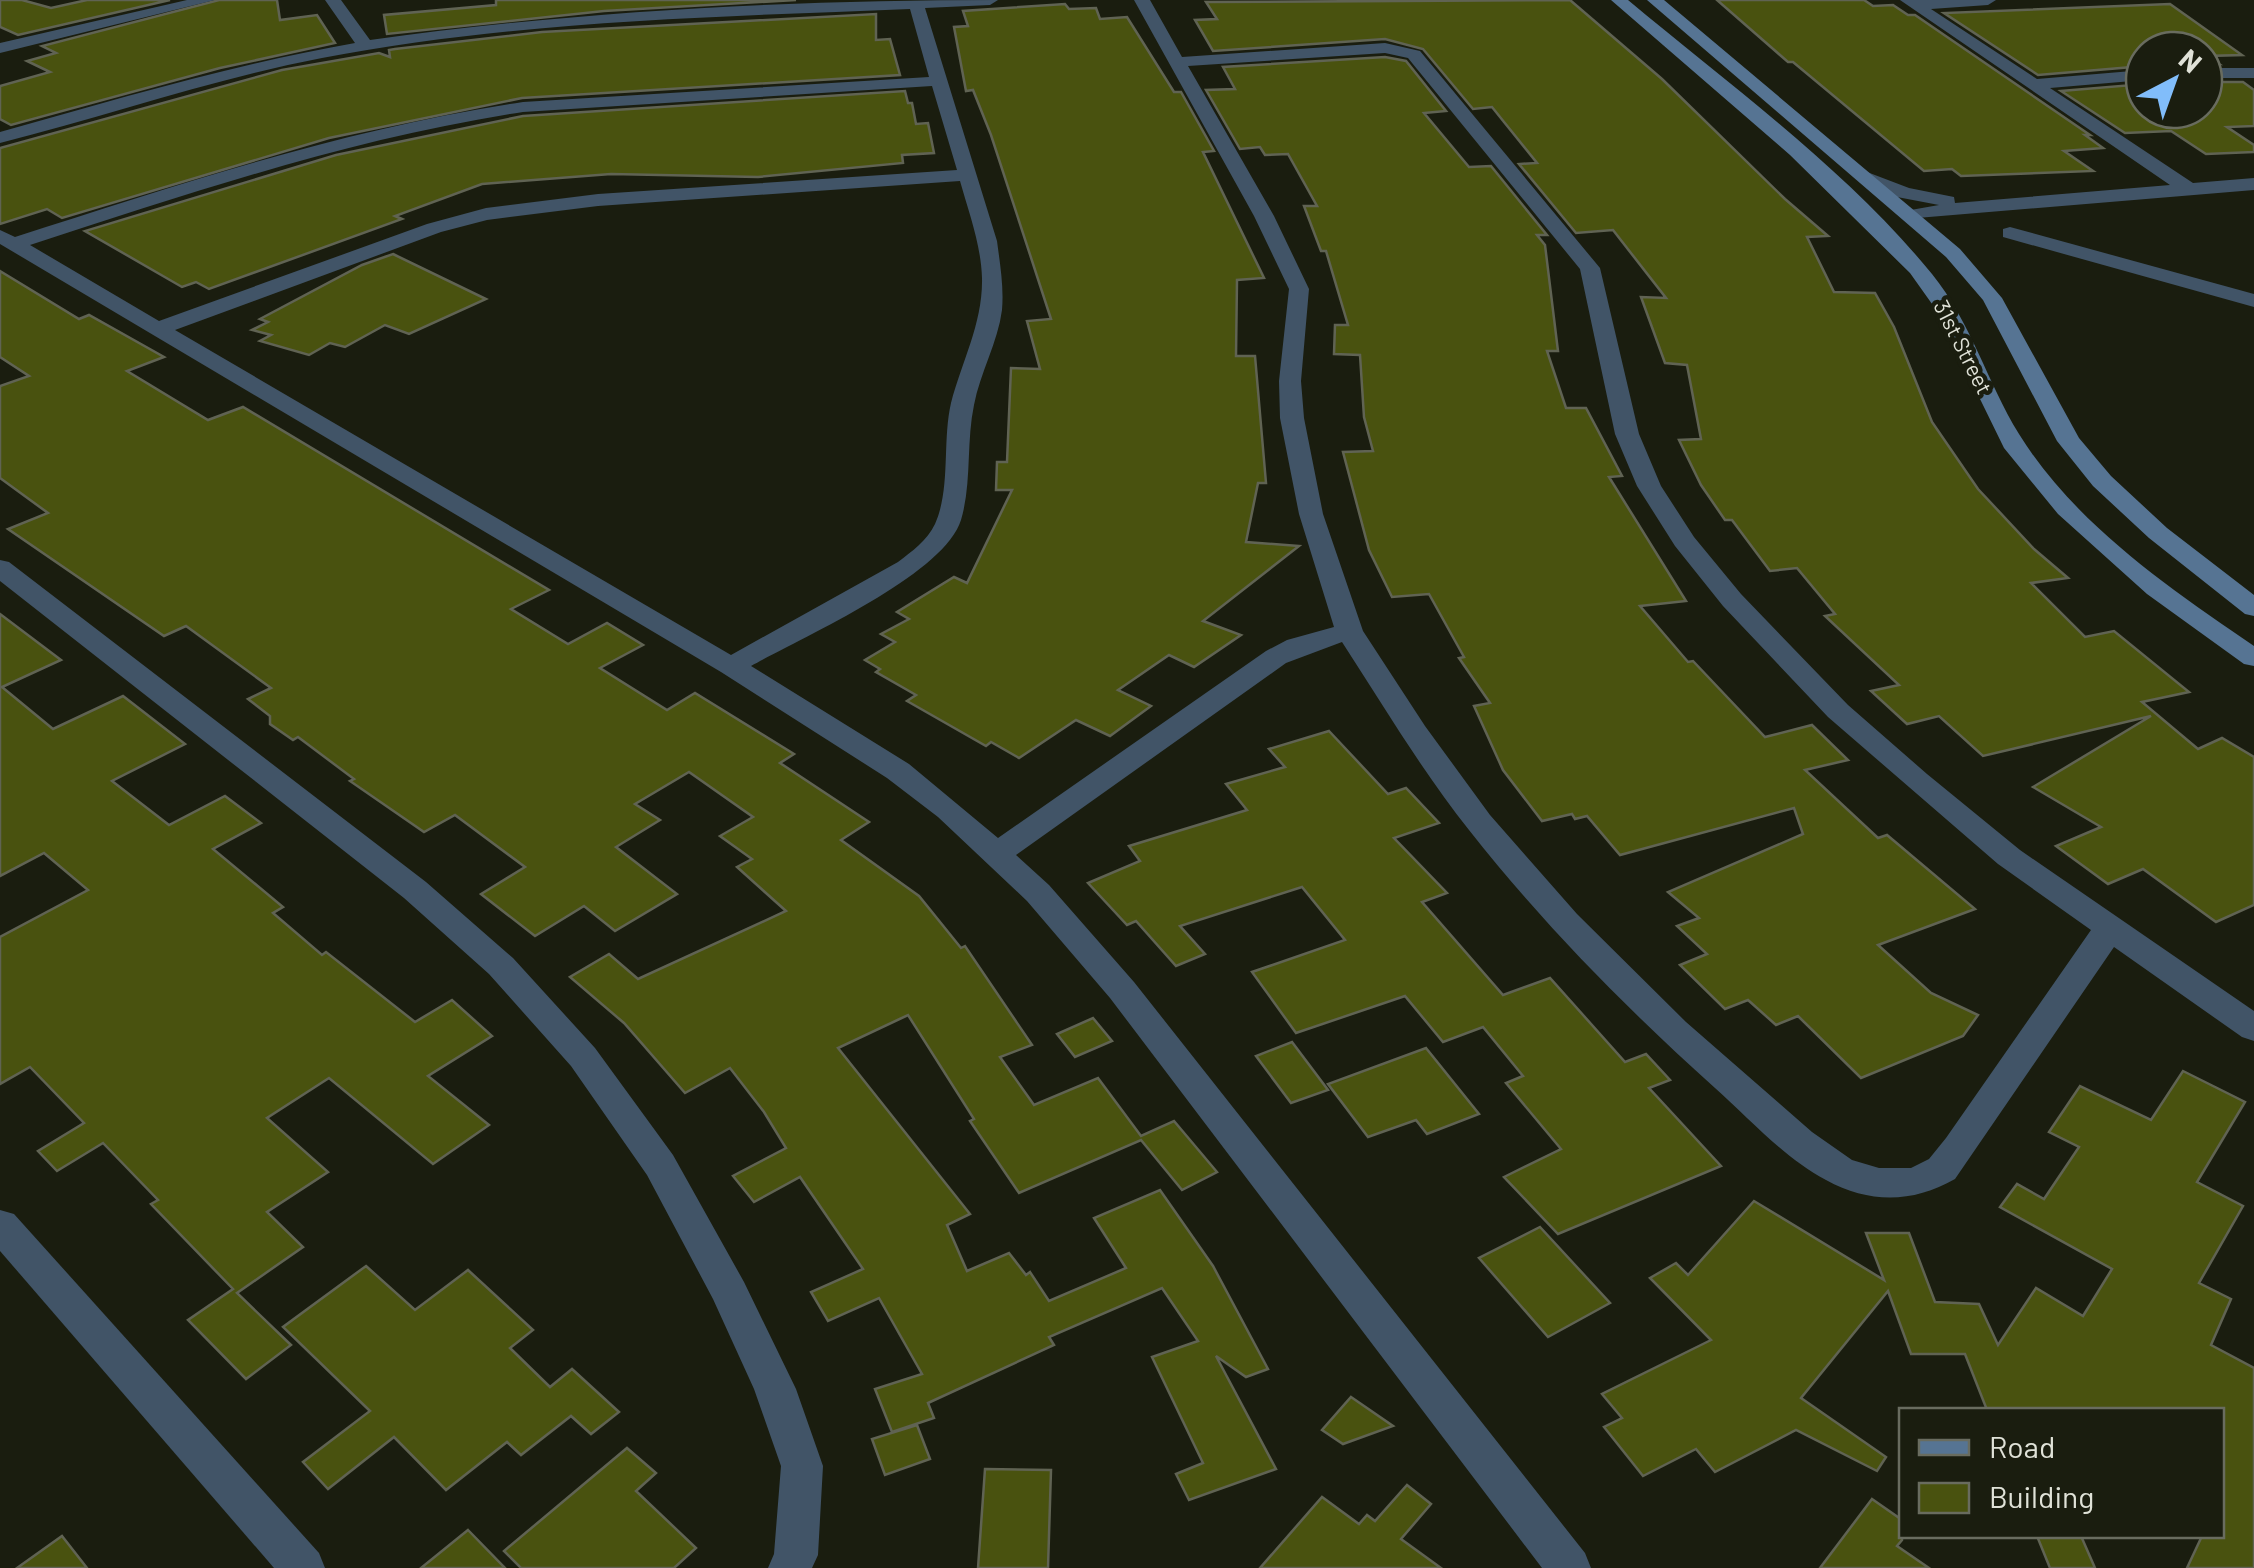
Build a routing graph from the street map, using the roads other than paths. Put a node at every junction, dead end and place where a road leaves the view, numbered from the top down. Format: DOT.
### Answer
graph roads {
  1 [pos="208,0"];
  2 [pos="333,0"];
  3 [pos="990,0"];
  4 [pos="1142,0"];
  5 [pos="1619,0"];
  6 [pos="1655,0"];
  7 [pos="1988,0"];
  8 [pos="1912,3"];
  9 [pos="916,4"];
  10 [pos="366,46"];
  11 [pos="0,48"];
  12 [pos="1178,62"];
  13 [pos="2224,73"];
  14 [pos="2254,73"];
  15 [pos="2124,77"];
  16 [pos="938,81"];
  17 [pos="2034,84"];
  18 [pos="0,138"];
  19 [pos="1807,159"];
  20 [pos="967,175"];
  21 [pos="1867,178"];
  22 [pos="2254,184"];
  23 [pos="2188,188"];
  24 [pos="1990,204"];
  25 [pos="1912,215"];
  26 [pos="2010,233"];
  27 [pos="6,240"];
  28 [pos="2254,301"];
  29 [pos="154,330"];
  30 [pos="0,568"];
  31 [pos="2254,608"];
  32 [pos="1349,632"];
  33 [pos="2254,658"];
  34 [pos="732,666"];
  35 [pos="998,853"];
  36 [pos="2110,928"];
  37 [pos="2254,1028"];
  38 [pos="0,1225"];
  39 [pos="303,1568"];
  40 [pos="790,1568"];
  41 [pos="1569,1568"];
  1 -- 11 [label="street"];
  2 -- 10 [label="street"];
  3 -- 9 [label="street"];
  4 -- 12 [label="street"];
  5 -- 19 [label="street, 31st Street"];
  6 -- 21 [label="street, 31st Street"];
  7 -- 8 [label="street"];
  8 -- 17 [label="street"];
  9 -- 10 [label="street"];
  9 -- 16 [label="street"];
  10 -- 18 [label="street"];
  12 -- 32 [label="street"];
  12 -- 36 [label="street"];
  13 -- 14 [label="street"];
  15 -- 17 [label="street"];
  16 -- 20 [label="street"];
  16 -- 27 [label="street"];
  17 -- 23 [label="street"];
  19 -- 25 [label="street"];
  19 -- 33 [label="street, 31st Street"];
  20 -- 29 [label="street"];
  20 -- 34 [label="street"];
  21 -- 24 [label="street"];
  21 -- 25 [label="street, 31st Street"];
  22 -- 23 [label="street"];
  23 -- 24 [label="street"];
  24 -- 25 [label="street"];
  25 -- 31 [label="street, 31st Street"];
  26 -- 28 [label="street"];
  27 -- 29 [label="street"];
  29 -- 34 [label="street"];
  30 -- 40 [label="street"];
  32 -- 35 [label="street"];
  32 -- 36 [label="street"];
  34 -- 35 [label="street"];
  35 -- 41 [label="street"];
  36 -- 37 [label="street"];
  38 -- 39 [label="street"];
}
